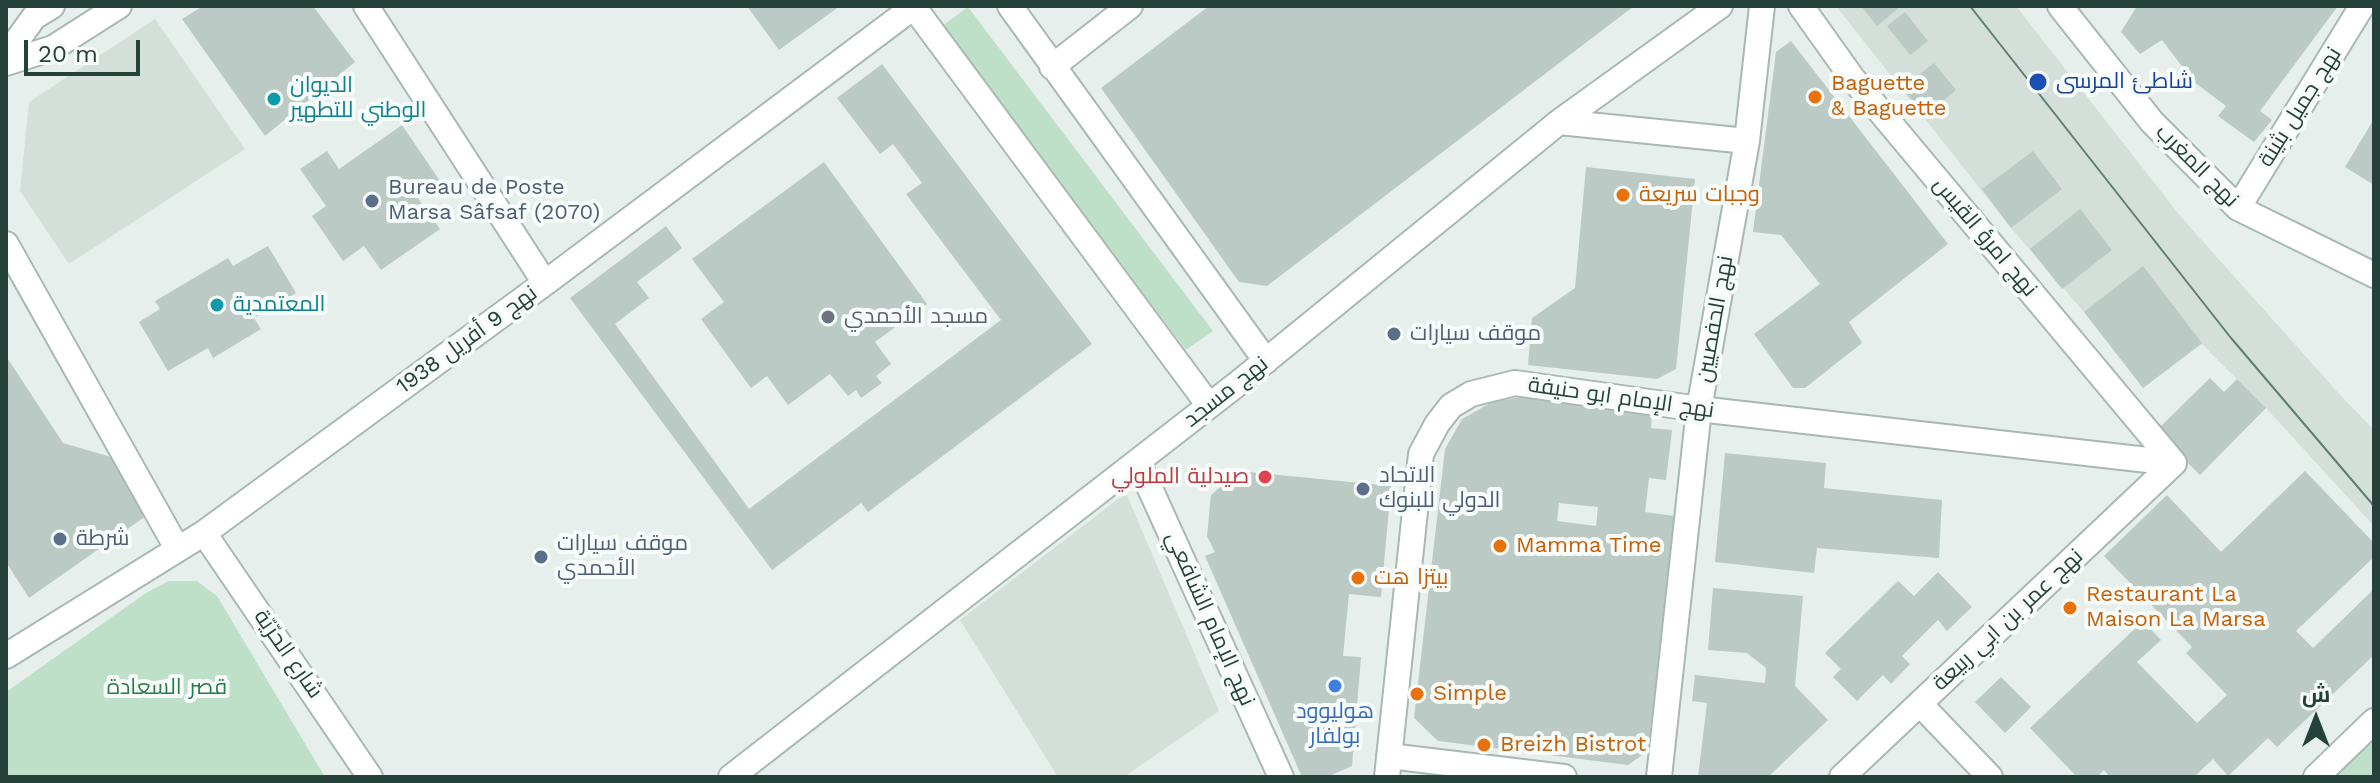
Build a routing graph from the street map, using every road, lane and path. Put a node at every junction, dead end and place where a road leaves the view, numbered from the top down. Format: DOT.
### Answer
graph roads {
  1 [pos="119,6"];
  2 [pos="366,6"];
  3 [pos="914,6"];
  4 [pos="1010,6"];
  5 [pos="1130,6"];
  6 [pos="1720,6"];
  7 [pos="1762,6"];
  8 [pos="1801,6"];
  9 [pos="2362,6"];
  10 [pos="37,10"];
  11 [pos="2073,12"];
  12 [pos="53,48"];
  13 [pos="6,56"];
  14 [pos="6,63"];
  15 [pos="1052,67"];
  16 [pos="1559,122"];
  17 [pos="1747,141"];
  18 [pos="2238,208"];
  19 [pos="6,244"];
  20 [pos="2374,275"];
  21 [pos="545,283"];
  22 [pos="1266,361"];
  23 [pos="1208,404"];
  24 [pos="1699,409"];
  25 [pos="1138,462"];
  26 [pos="2174,463"];
  27 [pos="204,533"];
  28 [pos="177,548"];
  29 [pos="6,656"];
  30 [pos="1920,704"];
  31 [pos="2374,721"];
  32 [pos="1388,766"];
  33 [pos="370,777"];
  34 [pos="731,777"];
  35 [pos="1281,777"];
  36 [pos="1564,777"];
  37 [pos="1659,777"];
  38 [pos="1842,777"];
  39 [pos="1990,777"];
  40 [pos="2316,777"];
  1 -- 12 [label="street"];
  2 -- 21 [label="street"];
  3 -- 21 [label="street, نهج 9 أفريل 1938"];
  3 -- 23 [label="street"];
  4 -- 15 [label="street"];
  5 -- 15 [label="street"];
  6 -- 16 [label="street, نهج مسجد"];
  7 -- 17 [label="street, نهج الحفصيين"];
  8 -- 26 [label="street, نهج امرؤ القيس"];
  9 -- 18 [label="street, نهج جميل بثينة"];
  10 -- 12 [label="street"];
  10 -- 13 [label="street"];
  11 -- 18 [label="street, نهج المغرب"];
  12 -- 14 [label="street"];
  15 -- 22 [label="street"];
  16 -- 17 [label="street"];
  16 -- 22 [label="street, نهج مسجد"];
  17 -- 24 [label="street, نهج الحفصيين"];
  18 -- 20 [label="street, نهج المغرب"];
  19 -- 28 [label="street"];
  21 -- 27 [label="street, نهج 9 أفريل 1938"];
  22 -- 23 [label="street, نهج مسجد"];
  23 -- 25 [label="street, نهج مسجد"];
  24 -- 26 [label="street, نهج الإمام ابو حنيفة"];
  24 -- 32 [label="street, نهج الإمام ابو حنيفة"];
  24 -- 37 [label="street, نهج الحفصيين"];
  25 -- 34 [label="street, نهج مسجد"];
  25 -- 35 [label="street, نهج الإمام الشافعي"];
  26 -- 30 [label="street, نهج عمر بن ابي ربيعة"];
  27 -- 28 [label="street, نهج 9 أفريل 1938"];
  27 -- 33 [label="street, شارع الحرّيّة"];
  28 -- 29 [label="street, نهج 9 أفريل 1938"];
  30 -- 38 [label="street, نهج عمر بن ابي ربيعة"];
  30 -- 39 [label="street"];
  31 -- 40 [label="street"];
  32 -- 36 [label="street"];
}
